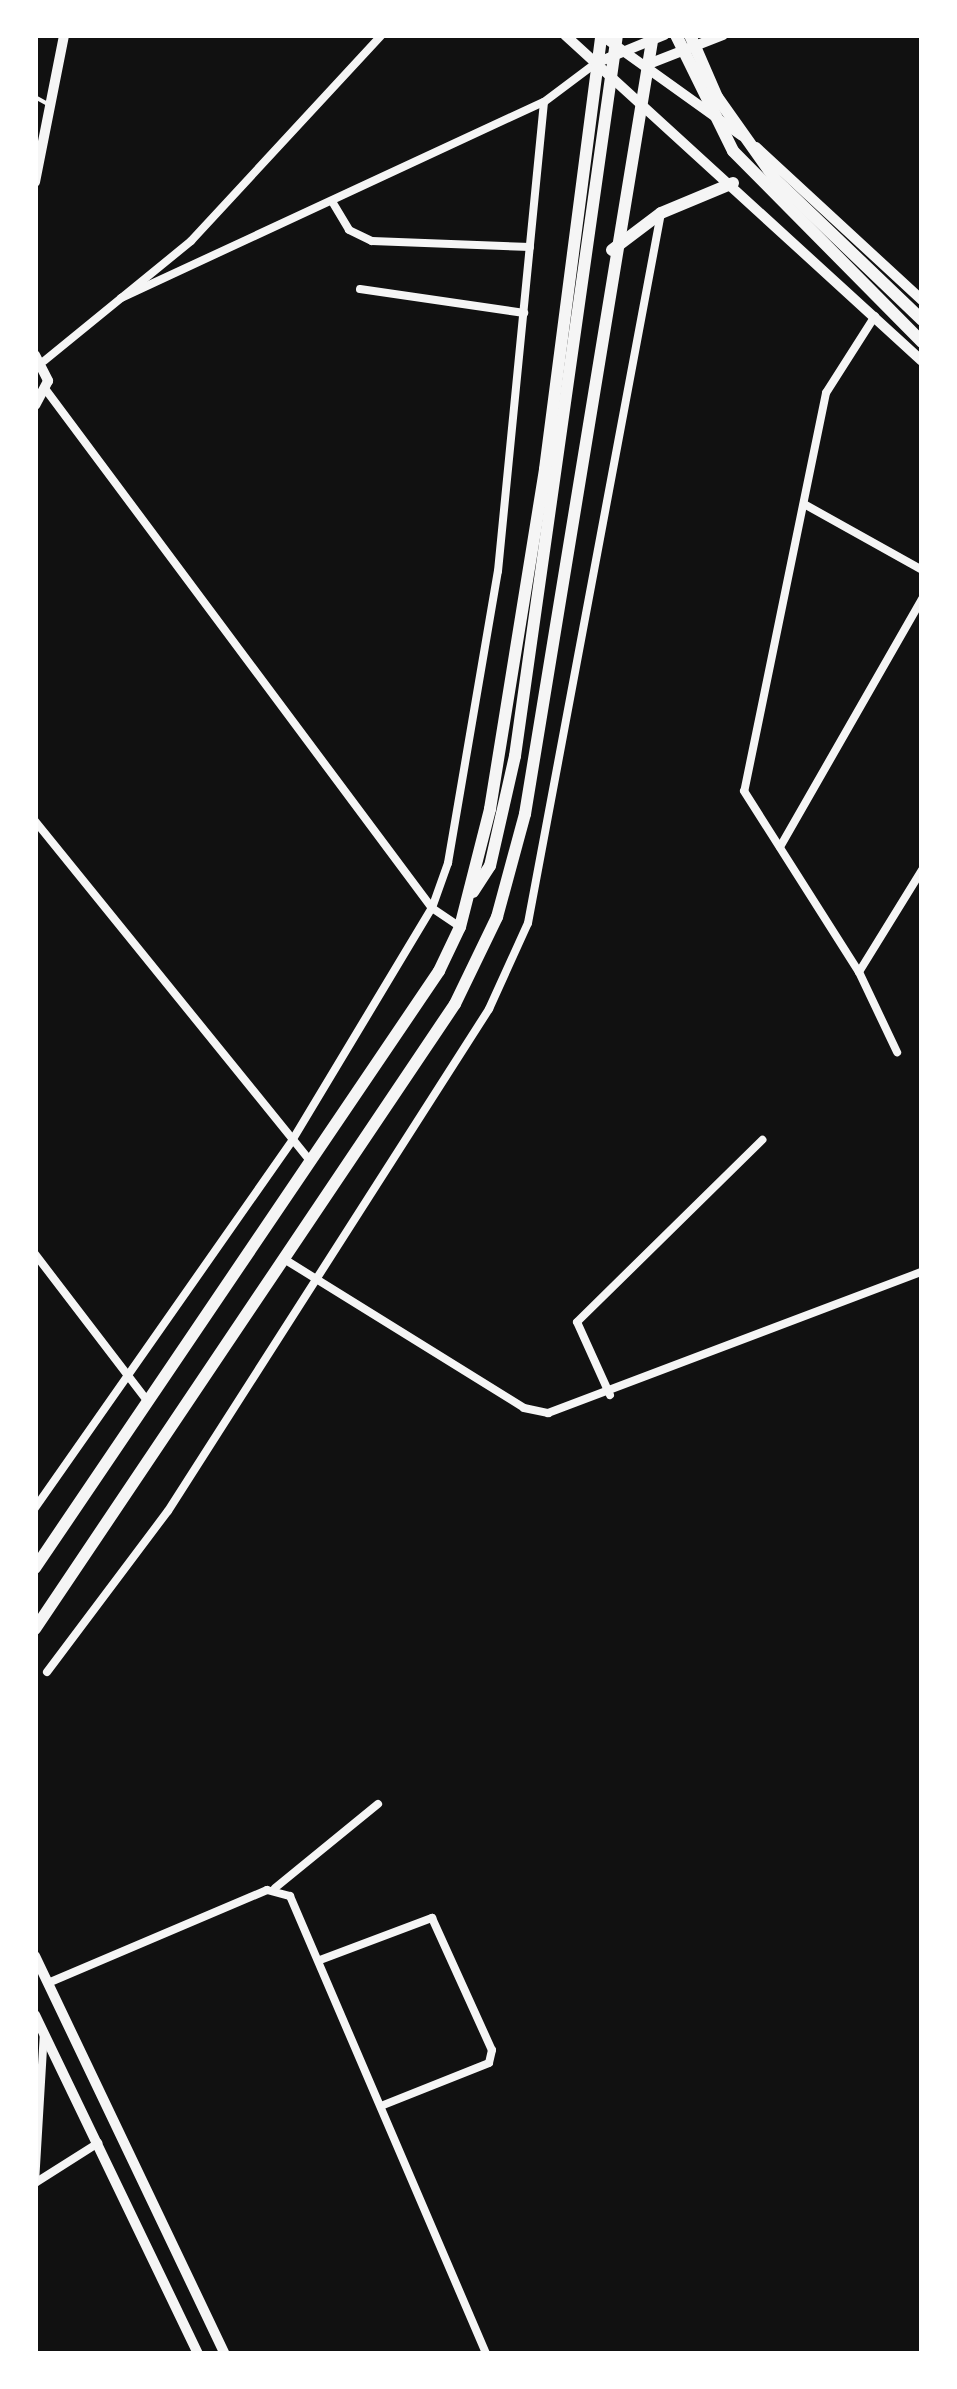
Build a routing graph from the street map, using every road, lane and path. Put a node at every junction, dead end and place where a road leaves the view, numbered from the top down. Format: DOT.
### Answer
graph roads {
  1 [pos="64,35"];
  2 [pos="382,35"];
  3 [pos="565,35"];
  4 [pos="601,35"];
  5 [pos="618,35"];
  6 [pos="676,35"];
  7 [pos="690,35"];
  8 [pos="723,35"];
  9 [pos="656,36"];
  10 [pos="622,50"];
  11 [pos="596,64"];
  12 [pos="646,65"];
  13 [pos="35,97"];
  14 [pos="636,99"];
  15 [pos="544,102"];
  16 [pos="50,104"];
  17 [pos="35,182"];
  18 [pos="733,183"];
  19 [pos="333,202"];
  20 [pos="661,213"];
  21 [pos="530,247"];
  22 [pos="612,250"];
  23 [pos="360,289"];
  24 [pos="121,298"];
  25 [pos="922,300"];
  26 [pos="524,313"];
  27 [pos="874,316"];
  28 [pos="922,320"];
  29 [pos="922,342"];
  30 [pos="39,358"];
  31 [pos="922,361"];
  32 [pos="46,390"];
  33 [pos="35,404"];
  34 [pos="804,504"];
  35 [pos="922,570"];
  36 [pos="922,599"];
  37 [pos="35,821"];
  38 [pos="780,847"];
  39 [pos="922,870"];
  40 [pos="472,892"];
  41 [pos="432,908"];
  42 [pos="460,926"];
  43 [pos="859,972"];
  44 [pos="897,1052"];
  45 [pos="294,1139"];
  46 [pos="762,1140"];
  47 [pos="310,1162"];
  48 [pos="35,1254"];
  49 [pos="284,1259"];
  50 [pos="922,1272"];
  51 [pos="312,1278"];
  52 [pos="127,1376"];
  53 [pos="610,1395"];
  54 [pos="148,1402"];
  55 [pos="35,1508"];
  56 [pos="35,1568"];
  57 [pos="35,1629"];
  58 [pos="47,1672"];
  59 [pos="378,1804"];
  60 [pos="275,1888"];
  61 [pos="35,1956"];
  62 [pos="320,1960"];
  63 [pos="48,1983"];
  64 [pos="35,2015"];
  65 [pos="44,2032"];
  66 [pos="37,2078"];
  67 [pos="381,2106"];
  68 [pos="98,2143"];
  69 [pos="35,2183"];
  70 [pos="198,2354"];
  71 [pos="224,2354"];
  72 [pos="486,2354"];
  1 -- 16 [label="street"];
  2 -- 24 [label="street"];
  3 -- 11 [label="street"];
  4 -- 10 [label="street"];
  4 -- 11 [label="main road"];
  5 -- 40 [label="main road"];
  6 -- 29 [label="main road"];
  7 -- 28 [label="main road"];
  8 -- 12 [label="street"];
  9 -- 10 [label="street"];
  9 -- 12 [label="main road"];
  10 -- 11 [label="street"];
  10 -- 12 [label="street"];
  11 -- 14 [label="street"];
  11 -- 15 [label="street"];
  11 -- 40 [label="main road"];
  12 -- 14 [label="main road"];
  12 -- 25 [label="street"];
  13 -- 16 [label="lane"];
  14 -- 18 [label="street"];
  14 -- 22 [label="main road"];
  15 -- 19 [label="street"];
  15 -- 21 [label="street"];
  16 -- 17 [label="street"];
  18 -- 20 [label="main road"];
  18 -- 27 [label="street"];
  19 -- 21 [label="street"];
  19 -- 24 [label="street"];
  20 -- 22 [label="main road"];
  20 -- 51 [label="street"];
  21 -- 26 [label="street"];
  22 -- 49 [label="main road"];
  23 -- 26 [label="street"];
  24 -- 30 [label="street"];
  26 -- 41 [label="street"];
  27 -- 31 [label="street"];
  27 -- 34 [label="street"];
  30 -- 32 [label="street"];
  32 -- 33 [label="street"];
  32 -- 41 [label="street"];
  34 -- 35 [label="street"];
  34 -- 38 [label="street"];
  36 -- 38 [label="street"];
  37 -- 45 [label="street"];
  38 -- 43 [label="street"];
  39 -- 43 [label="street"];
  40 -- 42 [label="main road"];
  41 -- 42 [label="street"];
  41 -- 45 [label="street"];
  42 -- 47 [label="main road"];
  43 -- 44 [label="street"];
  45 -- 47 [label="street"];
  45 -- 52 [label="street"];
  46 -- 53 [label="street"];
  47 -- 54 [label="main road"];
  48 -- 52 [label="street"];
  49 -- 51 [label="street"];
  49 -- 57 [label="main road"];
  50 -- 53 [label="street"];
  51 -- 53 [label="street"];
  51 -- 58 [label="street"];
  52 -- 54 [label="street"];
  52 -- 55 [label="street"];
  54 -- 56 [label="main road"];
  59 -- 60 [label="street"];
  60 -- 62 [label="street"];
  60 -- 63 [label="street"];
  61 -- 63 [label="street"];
  62 -- 67 [label="street"];
  62 -- 67 [label="street"];
  63 -- 71 [label="street"];
  64 -- 65 [label="street"];
  65 -- 66 [label="street"];
  65 -- 68 [label="street"];
  66 -- 69 [label="street"];
  67 -- 72 [label="street"];
  68 -- 69 [label="street"];
  68 -- 70 [label="street"];
}
